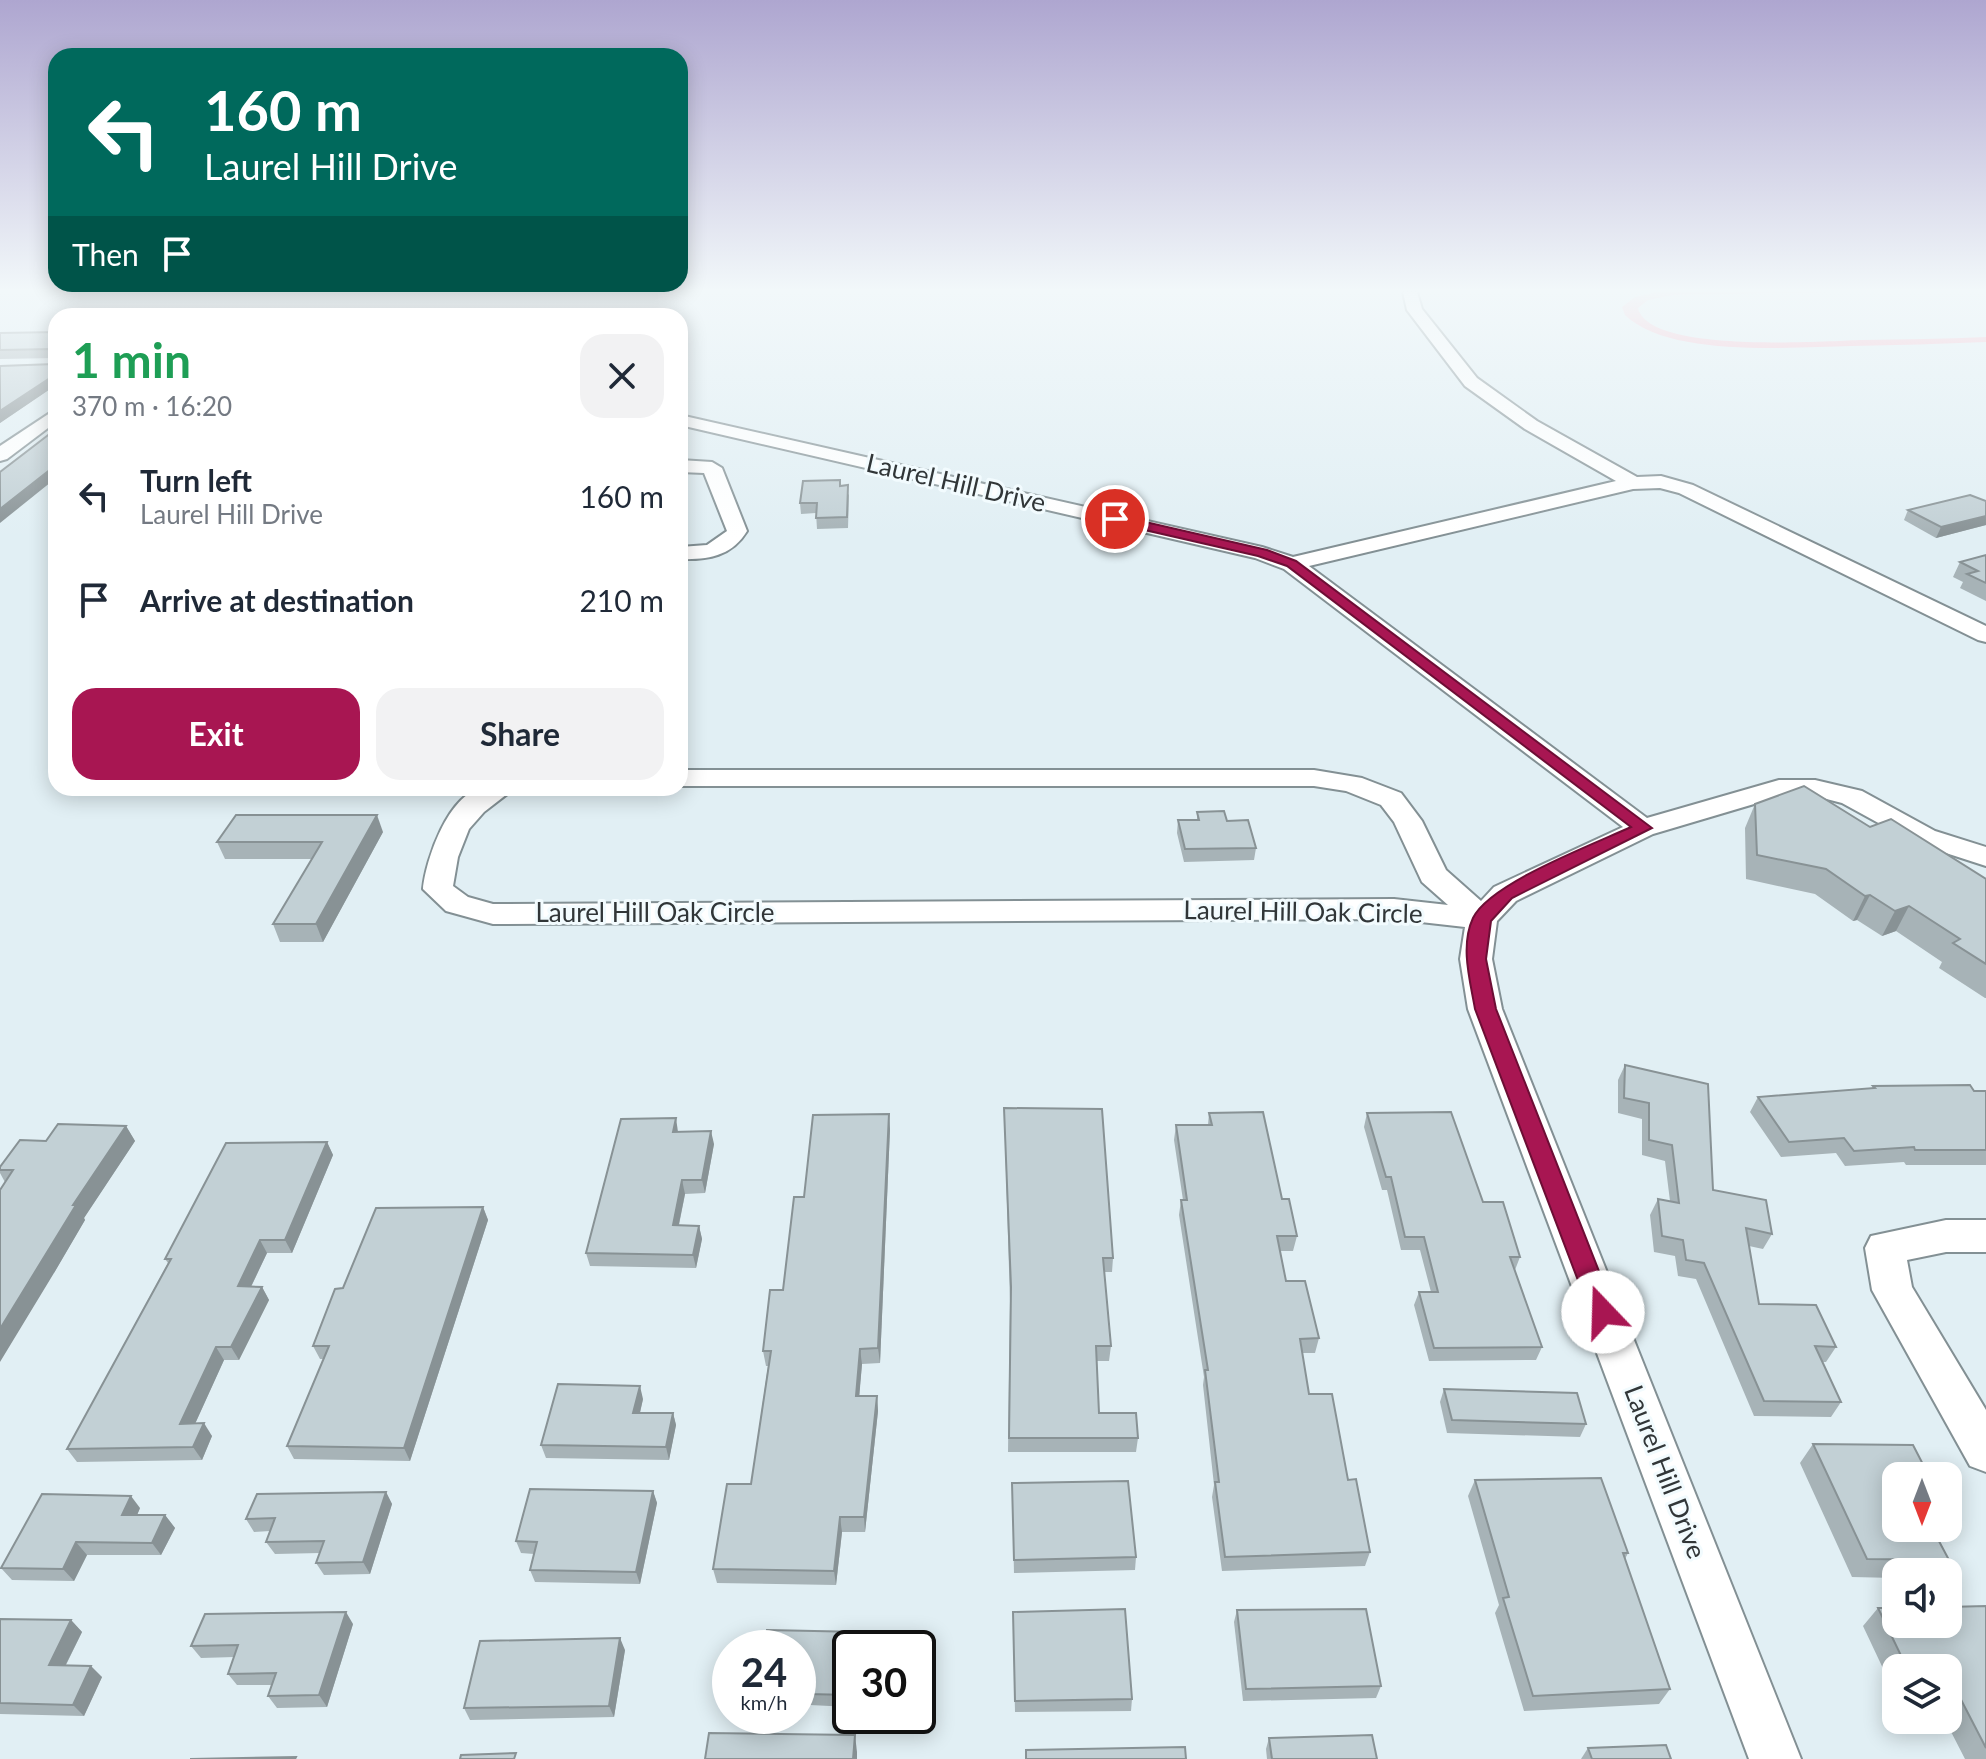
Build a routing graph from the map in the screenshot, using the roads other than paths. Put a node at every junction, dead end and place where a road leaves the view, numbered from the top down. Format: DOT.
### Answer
graph roads {
  1 [pos="1465,374"];
  2 [pos="48,420"];
  3 [pos="688,422"];
  4 [pos="760,438"];
  5 [pos="0,455"];
  6 [pos="724,460"];
  7 [pos="688,465"];
  8 [pos="1633,483"];
  9 [pos="688,552"];
  10 [pos="1292,564"];
  11 [pos="1986,635"];
  12 [pos="688,778"];
  13 [pos="484,796"];
  14 [pos="1643,828"];
  15 [pos="1986,857"];
  16 [pos="1482,919"];
  17 [pos="1986,1236"];
  18 [pos="1986,1451"];
  19 [pos="1775,1759"];
  1 -- 8 [label="street"];
  2 -- 5 [label="street"];
  3 -- 4 [label="street, Laurel Hill Drive"];
  4 -- 6 [label="street"];
  4 -- 10 [label="street, Laurel Hill Drive"];
  6 -- 7 [label="street"];
  6 -- 9 [label="street"];
  8 -- 10 [label="street"];
  8 -- 11 [label="street"];
  10 -- 14 [label="street, Laurel Hill Drive"];
  12 -- 16 [label="street, Laurel Hill Oak Circle"];
  13 -- 16 [label="street, Laurel Hill Oak Circle"];
  14 -- 15 [label="street"];
  14 -- 16 [label="street"];
  16 -- 19 [label="street, Laurel Hill Drive"];
  17 -- 18 [label="street"];
}
